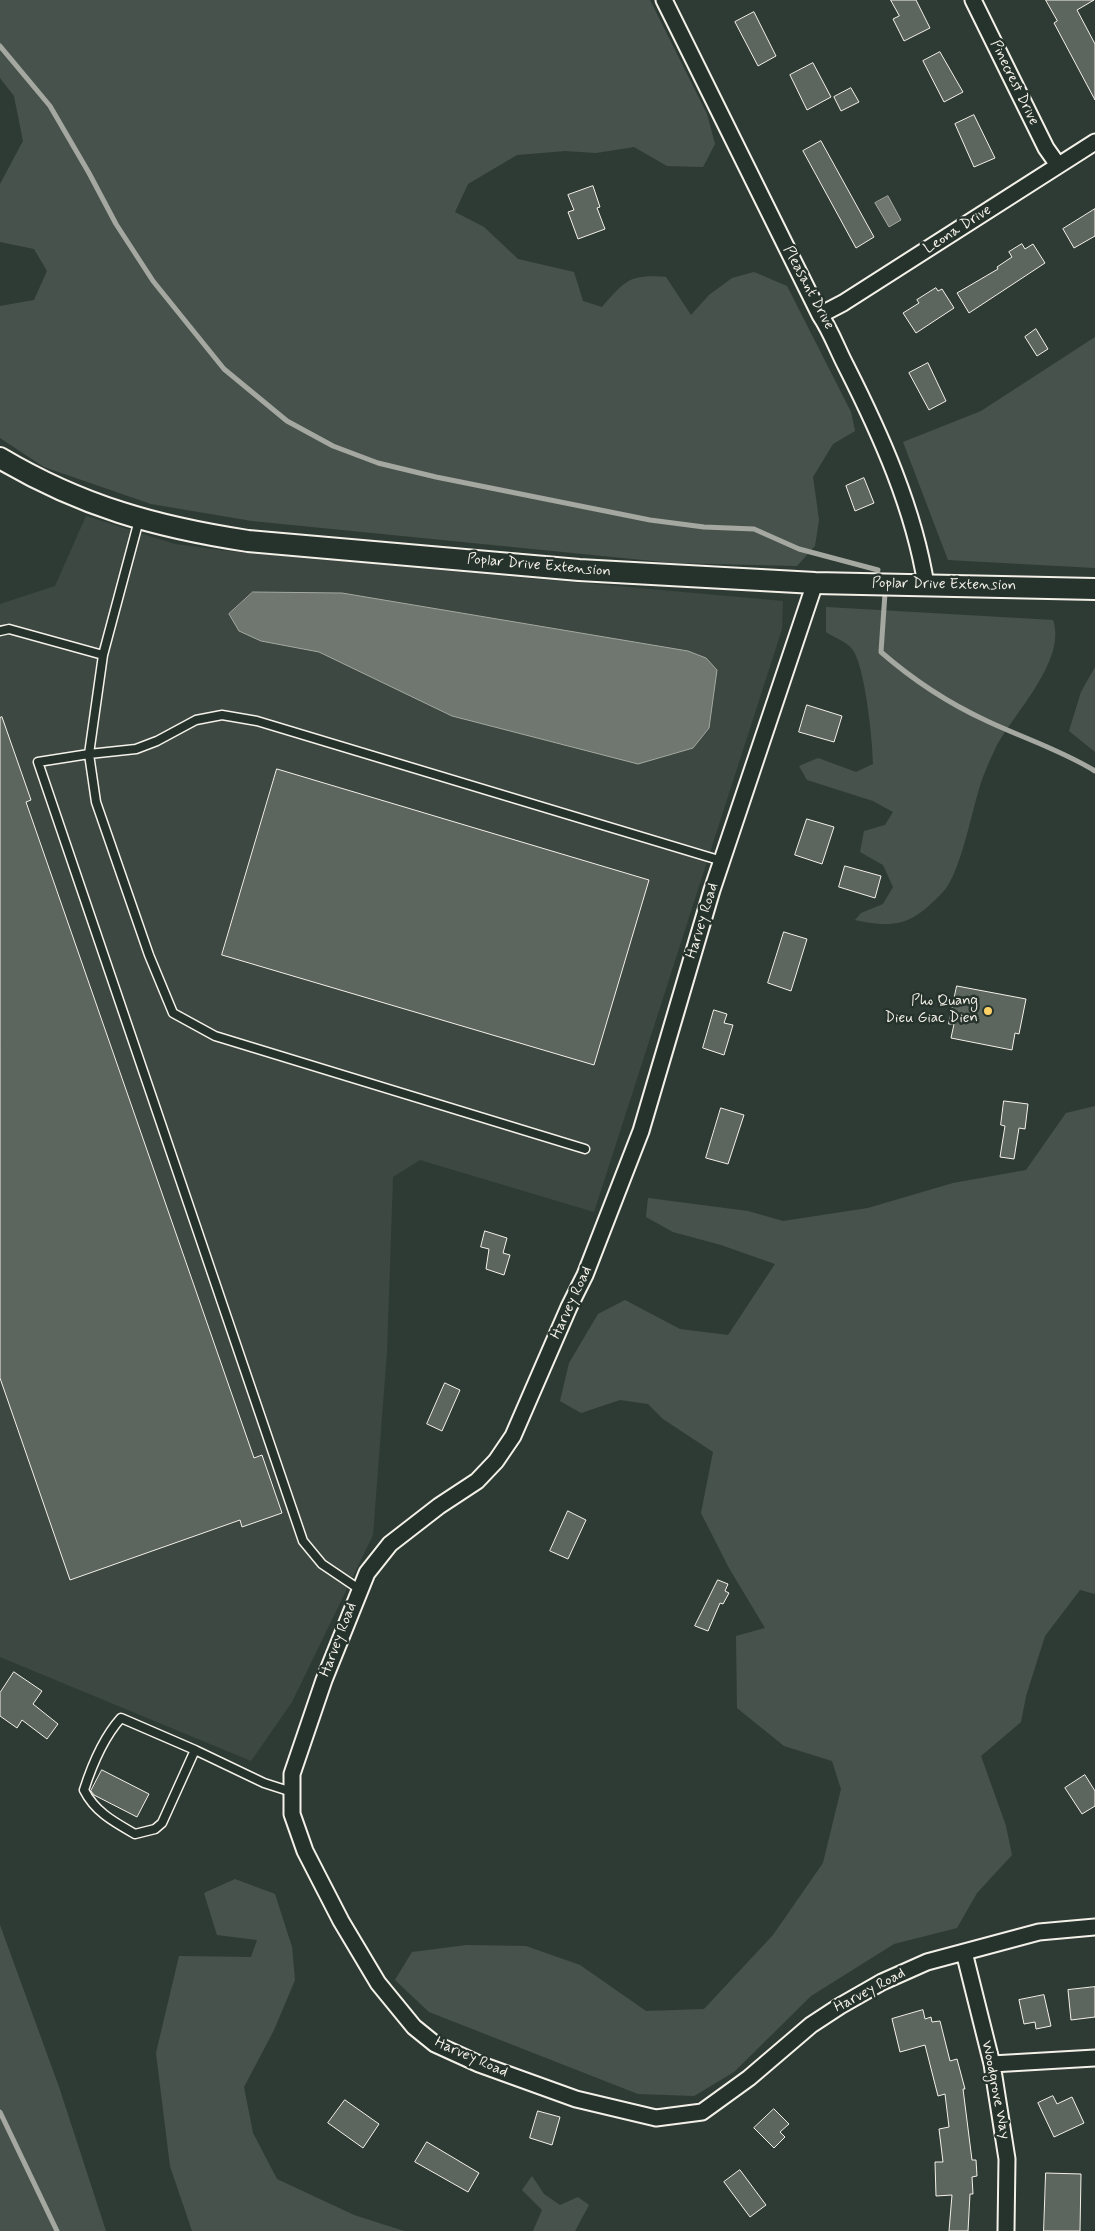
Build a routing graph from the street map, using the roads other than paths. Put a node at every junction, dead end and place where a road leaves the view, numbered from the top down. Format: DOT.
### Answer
graph roads {
  1 [pos="664,0"];
  2 [pos="973,0"];
  3 [pos="1095,142"];
  4 [pos="1058,165"];
  5 [pos="820,315"];
  6 [pos="0,458"];
  7 [pos="139,520"];
  8 [pos="815,583"];
  9 [pos="926,586"];
  10 [pos="1095,589"];
  11 [pos="0,631"];
  12 [pos="103,655"];
  13 [pos="89,754"];
  14 [pos="722,861"];
  15 [pos="584,1149"];
  16 [pos="359,1589"];
  17 [pos="195,1750"];
  18 [pos="292,1792"];
  19 [pos="1095,1928"];
  20 [pos="964,1952"];
  21 [pos="1095,2058"];
  22 [pos="992,2064"];
  23 [pos="1006,2231"];
  1 -- 5 [label="street, Pleasant Drive"];
  2 -- 4 [label="street, Pinecrest Drive"];
  3 -- 4 [label="street, Leona Drive"];
  4 -- 5 [label="street, Leona Drive"];
  5 -- 9 [label="street, Pleasant Drive"];
  6 -- 7 [label="street, Poplar Drive Extension"];
  7 -- 8 [label="street, Poplar Drive Extension"];
  7 -- 12 [label="lane"];
  8 -- 9 [label="street, Poplar Drive Extension"];
  8 -- 14 [label="street, Harvey Road"];
  9 -- 10 [label="street, Poplar Drive Extension"];
  11 -- 12 [label="lane"];
  12 -- 13 [label="lane"];
  13 -- 14 [label="lane"];
  13 -- 15 [label="lane"];
  13 -- 16 [label="lane"];
  14 -- 16 [label="street, Harvey Road"];
  16 -- 18 [label="street, Harvey Road"];
  17 -- 17 [label="lane"];
  17 -- 18 [label="lane"];
  18 -- 20 [label="street, Harvey Road"];
  19 -- 20 [label="street, Harvey Road"];
  20 -- 22 [label="street, Woodgrove Way"];
  21 -- 22 [label="street"];
  22 -- 23 [label="street, Woodgrove Way"];
}
